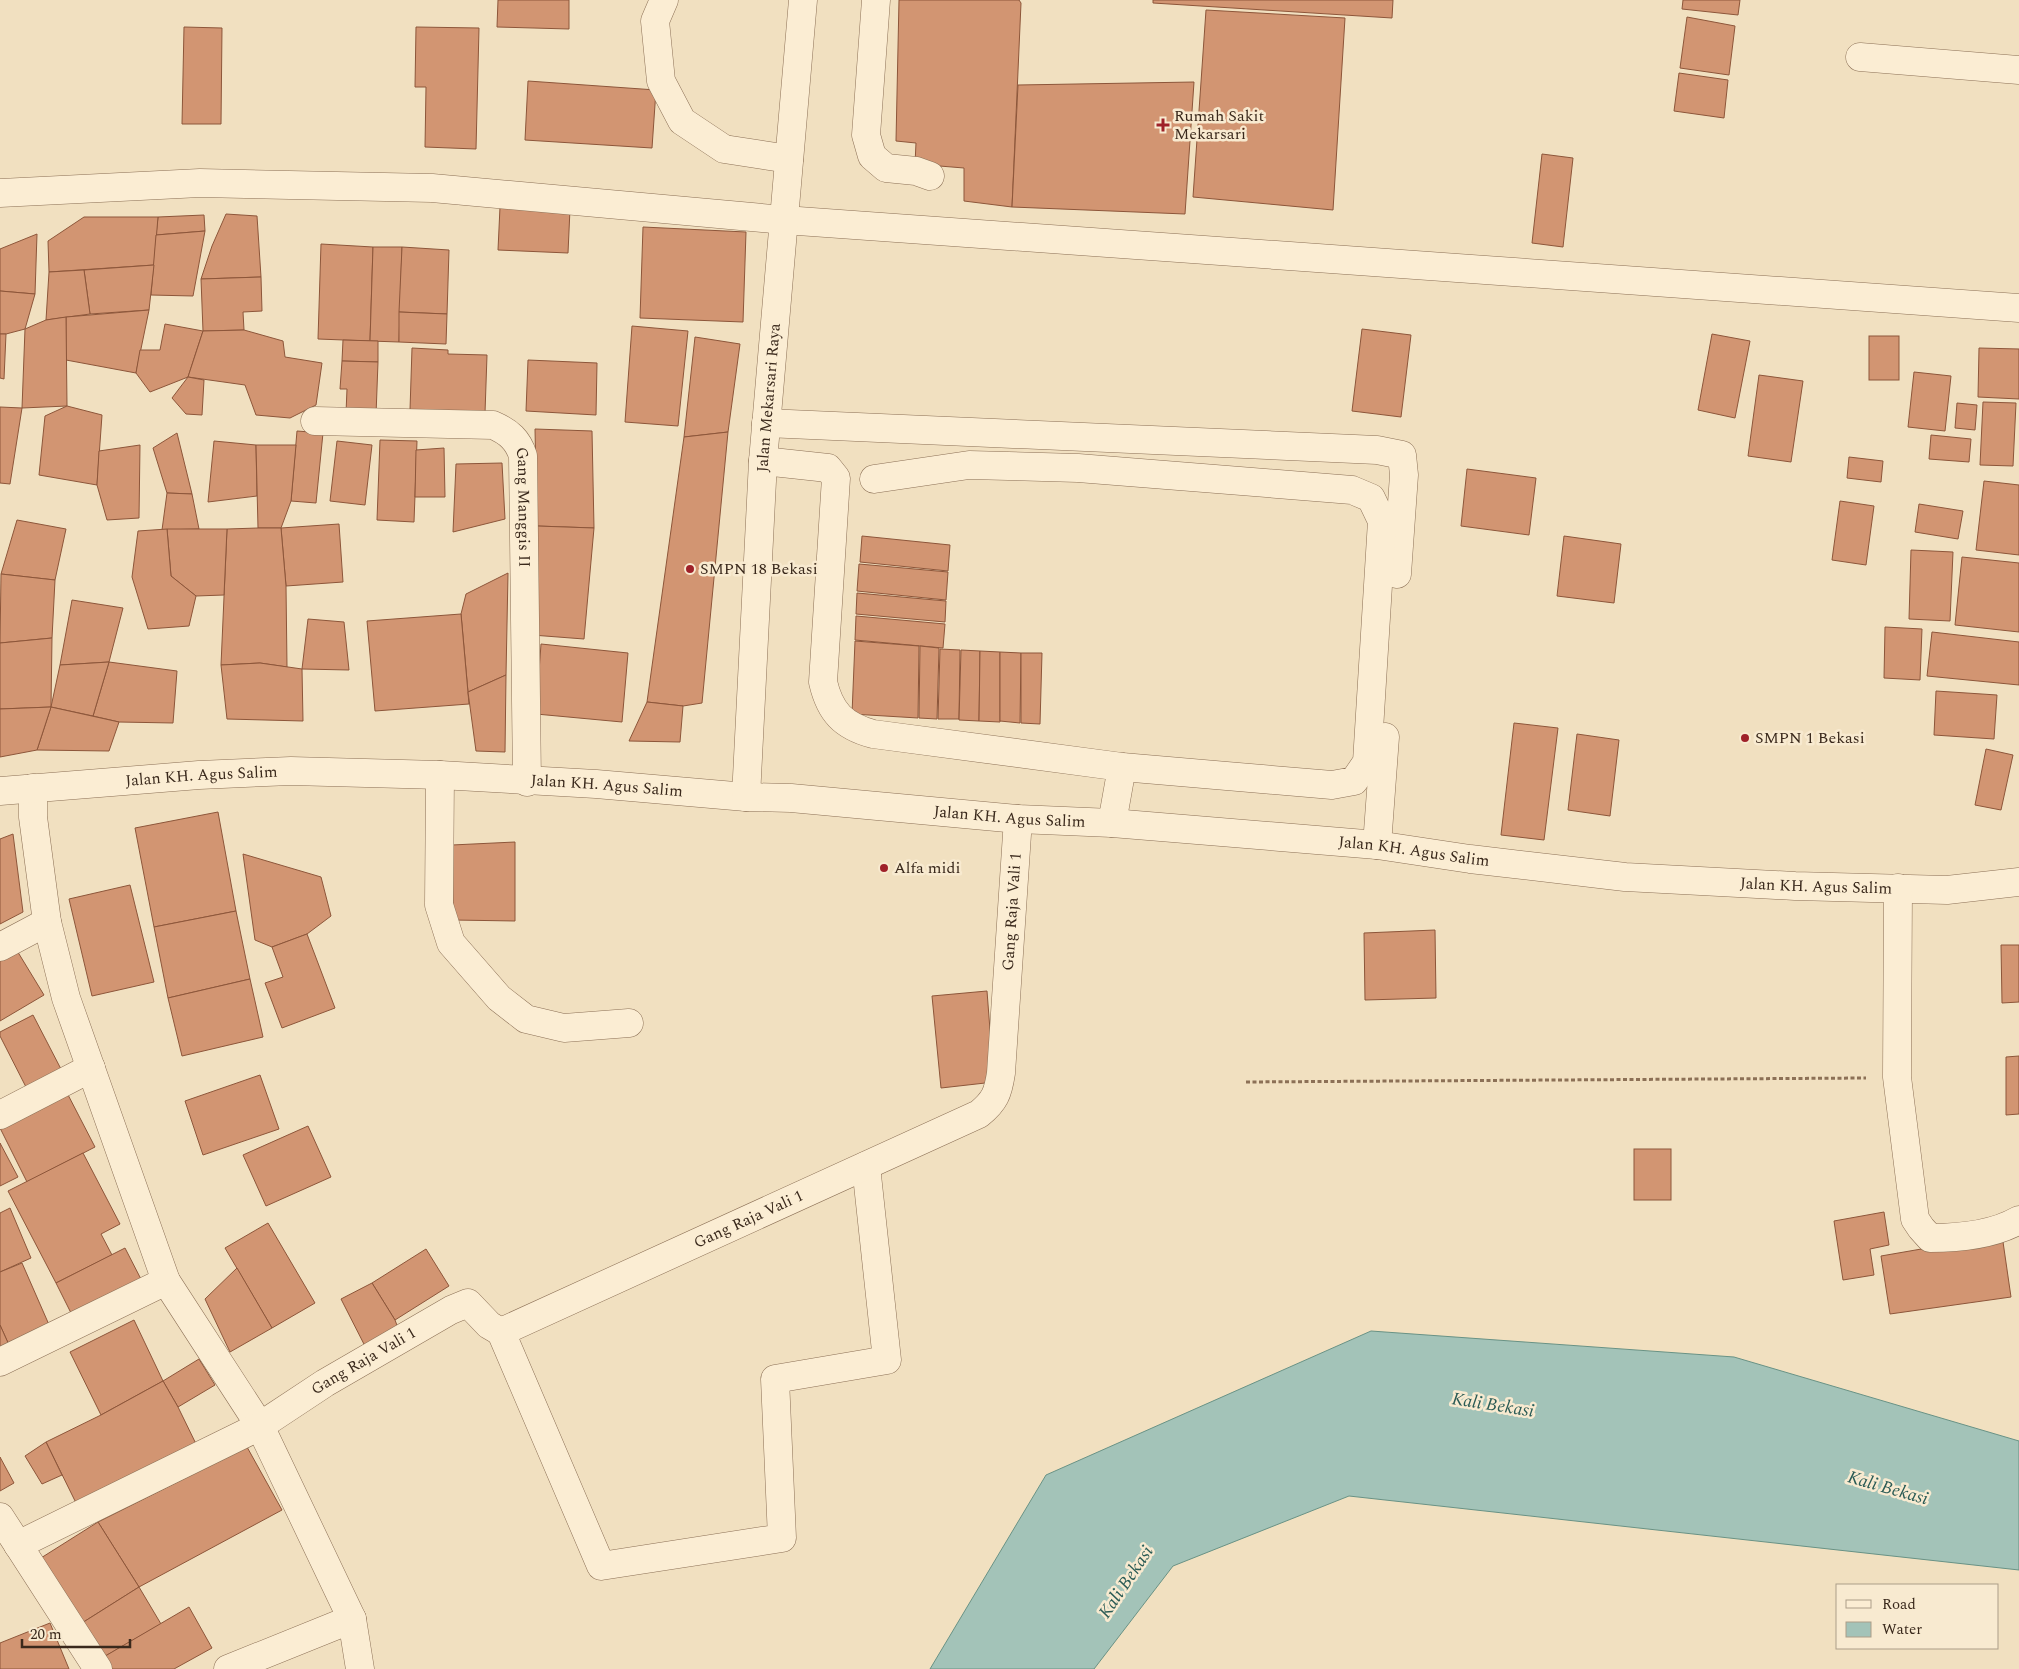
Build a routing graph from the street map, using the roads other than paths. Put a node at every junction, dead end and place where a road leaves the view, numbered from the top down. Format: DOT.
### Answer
graph roads {
  1 [pos="664,0"];
  2 [pos="803,0"];
  3 [pos="876,0"];
  4 [pos="1860,58"];
  5 [pos="2019,70"];
  6 [pos="789,158"];
  7 [pos="930,176"];
  8 [pos="0,193"];
  9 [pos="784,220"];
  10 [pos="2019,308"];
  11 [pos="315,421"];
  12 [pos="766,423"];
  13 [pos="763,461"];
  14 [pos="874,479"];
  15 [pos="1122,767"];
  16 [pos="440,775"];
  17 [pos="527,782"];
  18 [pos="33,788"];
  19 [pos="0,791"];
  20 [pos="746,797"];
  21 [pos="1018,818"];
  22 [pos="1112,823"];
  23 [pos="1377,845"];
  24 [pos="2019,882"];
  25 [pos="1898,888"];
  26 [pos="47,922"];
  27 [pos="0,947"];
  28 [pos="629,1023"];
  29 [pos="92,1068"];
  30 [pos="0,1115"];
  31 [pos="866,1166"];
  32 [pos="2019,1220"];
  33 [pos="166,1281"];
  34 [pos="501,1332"];
  35 [pos="0,1362"];
  36 [pos="260,1426"];
  37 [pos="0,1517"];
  38 [pos="18,1545"];
  39 [pos="352,1619"];
  40 [pos="98,1669"];
  41 [pos="228,1669"];
  42 [pos="360,1669"];
  1 -- 6 [label="street"];
  2 -- 6 [label="street, Jalan Mekarsari Raya"];
  3 -- 7 [label="street"];
  4 -- 5 [label="street"];
  6 -- 9 [label="street, Jalan Mekarsari Raya"];
  8 -- 9 [label="street"];
  9 -- 10 [label="street"];
  9 -- 12 [label="street, Jalan Mekarsari Raya"];
  11 -- 17 [label="street, Gang Manggis II"];
  12 -- 13 [label="street, Jalan Mekarsari Raya"];
  12 -- 23 [label="street"];
  13 -- 15 [label="street"];
  13 -- 20 [label="street, Jalan Mekarsari Raya"];
  14 -- 15 [label="street"];
  15 -- 22 [label="street"];
  16 -- 17 [label="street, Jalan KH. Agus Salim"];
  16 -- 18 [label="street, Jalan KH. Agus Salim"];
  16 -- 28 [label="street"];
  17 -- 20 [label="street, Jalan KH. Agus Salim"];
  18 -- 19 [label="street, Jalan KH. Agus Salim"];
  18 -- 26 [label="street"];
  20 -- 21 [label="street, Jalan KH. Agus Salim"];
  21 -- 22 [label="street, Jalan KH. Agus Salim"];
  21 -- 31 [label="street, Gang Raja Vali 1"];
  22 -- 23 [label="street, Jalan KH. Agus Salim"];
  23 -- 25 [label="street, Jalan KH. Agus Salim"];
  24 -- 25 [label="street, Jalan KH. Agus Salim"];
  25 -- 32 [label="street"];
  26 -- 27 [label="street"];
  26 -- 29 [label="street"];
  29 -- 30 [label="street"];
  29 -- 33 [label="street"];
  31 -- 34 [label="street, Gang Raja Vali 1"];
  31 -- 34 [label="street"];
  33 -- 35 [label="street"];
  33 -- 36 [label="street"];
  34 -- 36 [label="street, Gang Raja Vali 1"];
  36 -- 38 [label="street"];
  36 -- 39 [label="street"];
  37 -- 38 [label="street"];
  38 -- 40 [label="street"];
  39 -- 41 [label="street"];
  39 -- 42 [label="street"];
}
